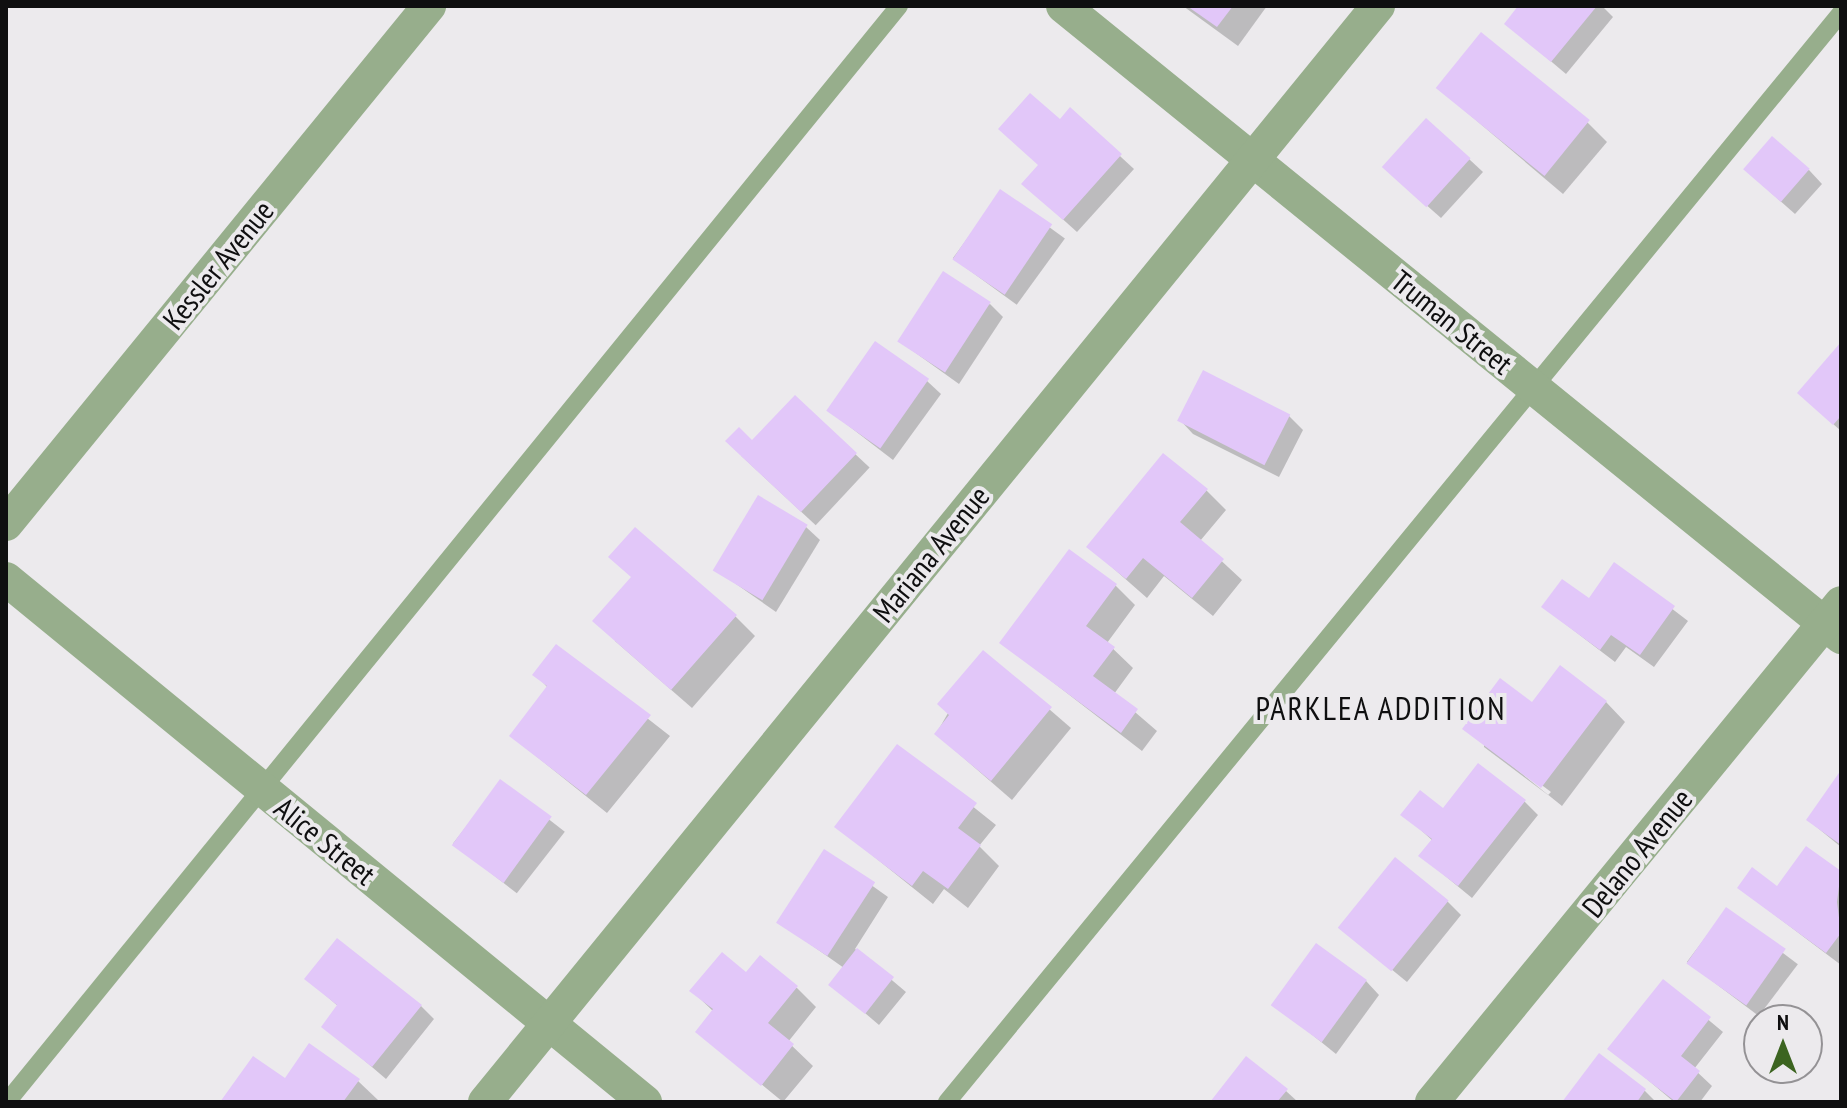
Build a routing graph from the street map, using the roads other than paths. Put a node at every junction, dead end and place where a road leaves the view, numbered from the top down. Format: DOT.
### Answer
graph roads {
  1 [pos="429,6"];
  2 [pos="899,6"];
  3 [pos="1063,6"];
  4 [pos="1378,6"];
  5 [pos="1841,13"];
  6 [pos="1251,160"];
  7 [pos="1532,387"];
  8 [pos="6,524"];
  9 [pos="6,579"];
  10 [pos="1835,621"];
  11 [pos="259,788"];
  12 [pos="549,1024"];
  13 [pos="7,1102"];
  14 [pos="485,1102"];
  15 [pos="645,1102"];
  16 [pos="947,1102"];
  17 [pos="1432,1102"];
  1 -- 8 [label="street, Kessler Avenue"];
  2 -- 11 [label="lane"];
  3 -- 6 [label="street, Truman Street"];
  4 -- 6 [label="street, Mariana Avenue"];
  5 -- 7 [label="lane"];
  6 -- 7 [label="street, Truman Street"];
  6 -- 12 [label="street, Mariana Avenue"];
  7 -- 10 [label="street, Truman Street"];
  7 -- 16 [label="lane"];
  9 -- 11 [label="street, Alice Street"];
  10 -- 17 [label="street, Delano Avenue"];
  11 -- 12 [label="street, Alice Street"];
  11 -- 13 [label="lane"];
  12 -- 14 [label="street, Mariana Avenue"];
  12 -- 15 [label="street, Alice Street"];
}
